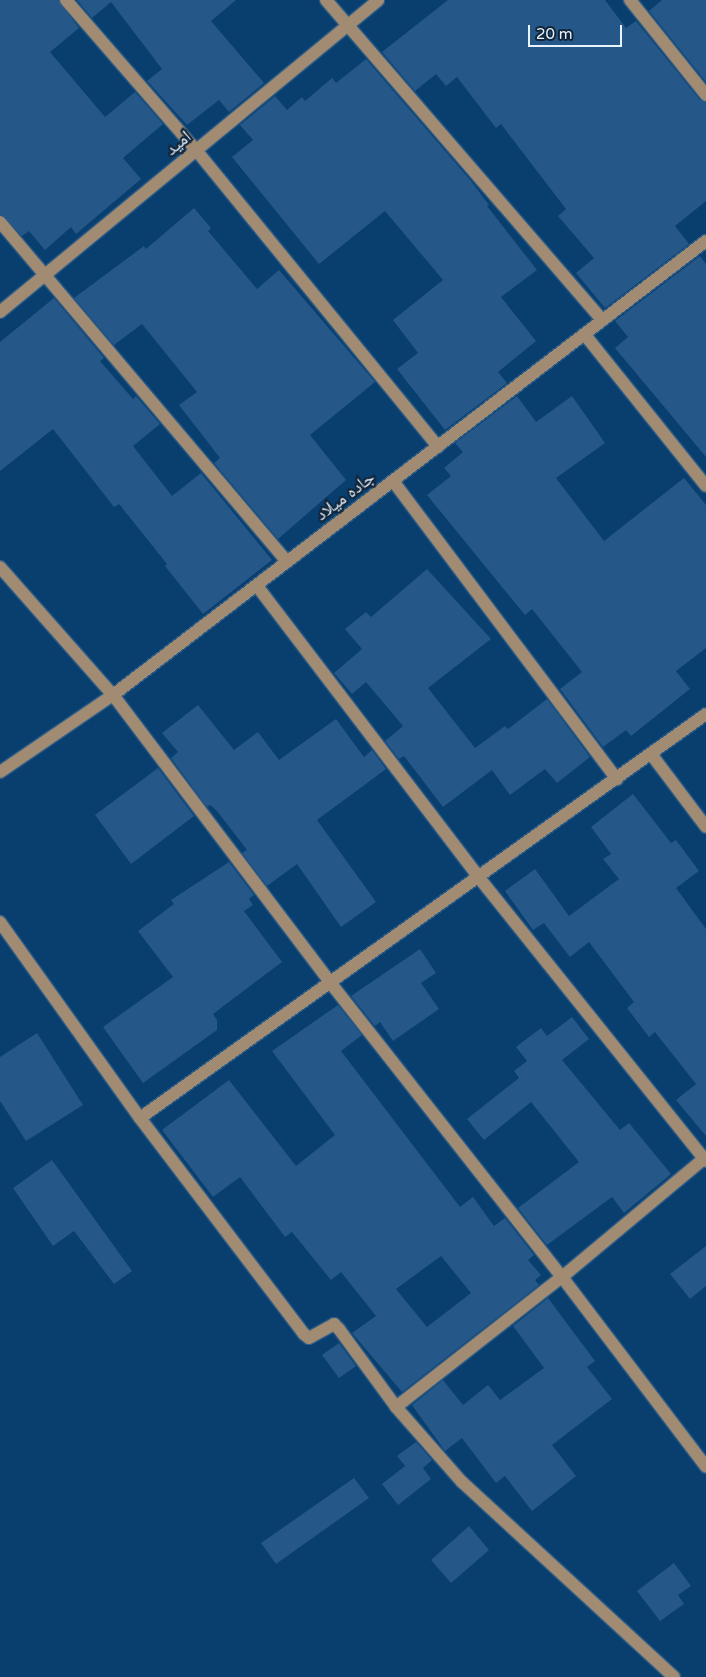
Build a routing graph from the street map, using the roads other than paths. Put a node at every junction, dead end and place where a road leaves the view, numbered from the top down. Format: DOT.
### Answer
graph roads {
  1 [pos="66,0"];
  2 [pos="326,0"];
  3 [pos="378,0"];
  4 [pos="630,0"];
  5 [pos="347,24"];
  6 [pos="706,95"];
  7 [pos="196,150"];
  8 [pos="0,222"];
  9 [pos="706,241"];
  10 [pos="47,274"];
  11 [pos="0,312"];
  12 [pos="602,320"];
  13 [pos="585,335"];
  14 [pos="438,447"];
  15 [pos="394,481"];
  16 [pos="706,486"];
  17 [pos="287,562"];
  18 [pos="0,568"];
  19 [pos="257,586"];
  20 [pos="113,695"];
  21 [pos="706,714"];
  22 [pos="651,754"];
  23 [pos="0,772"];
  24 [pos="617,779"];
  25 [pos="706,827"];
  26 [pos="480,879"];
  27 [pos="0,922"];
  28 [pos="329,981"];
  29 [pos="140,1118"];
  30 [pos="705,1159"];
  31 [pos="562,1277"];
  32 [pos="396,1407"];
  33 [pos="706,1467"];
  34 [pos="674,1677"];
  1 -- 7 [label="street"];
  2 -- 5 [label="street"];
  3 -- 5 [label="street, امید"];
  4 -- 6 [label="street"];
  5 -- 7 [label="street, امید"];
  5 -- 12 [label="street"];
  7 -- 10 [label="street, امید"];
  7 -- 14 [label="street"];
  8 -- 10 [label="street"];
  9 -- 12 [label="street, جاده میلاد"];
  10 -- 11 [label="street, امید"];
  10 -- 17 [label="street"];
  12 -- 13 [label="street, جاده میلاد"];
  13 -- 14 [label="street, جاده میلاد"];
  13 -- 16 [label="street"];
  14 -- 15 [label="street, جاده میلاد"];
  15 -- 17 [label="street, جاده میلاد"];
  15 -- 24 [label="street"];
  17 -- 19 [label="street, جاده میلاد"];
  18 -- 20 [label="street"];
  19 -- 20 [label="street, جاده میلاد"];
  19 -- 26 [label="street"];
  20 -- 23 [label="street, جاده میلاد"];
  20 -- 28 [label="street"];
  21 -- 22 [label="street"];
  22 -- 24 [label="street"];
  22 -- 25 [label="street"];
  24 -- 26 [label="street"];
  26 -- 28 [label="street"];
  26 -- 30 [label="street"];
  27 -- 29 [label="street"];
  28 -- 29 [label="street"];
  28 -- 31 [label="street"];
  29 -- 32 [label="street"];
  30 -- 31 [label="street"];
  31 -- 32 [label="street"];
  31 -- 33 [label="street"];
  32 -- 34 [label="street"];
}
